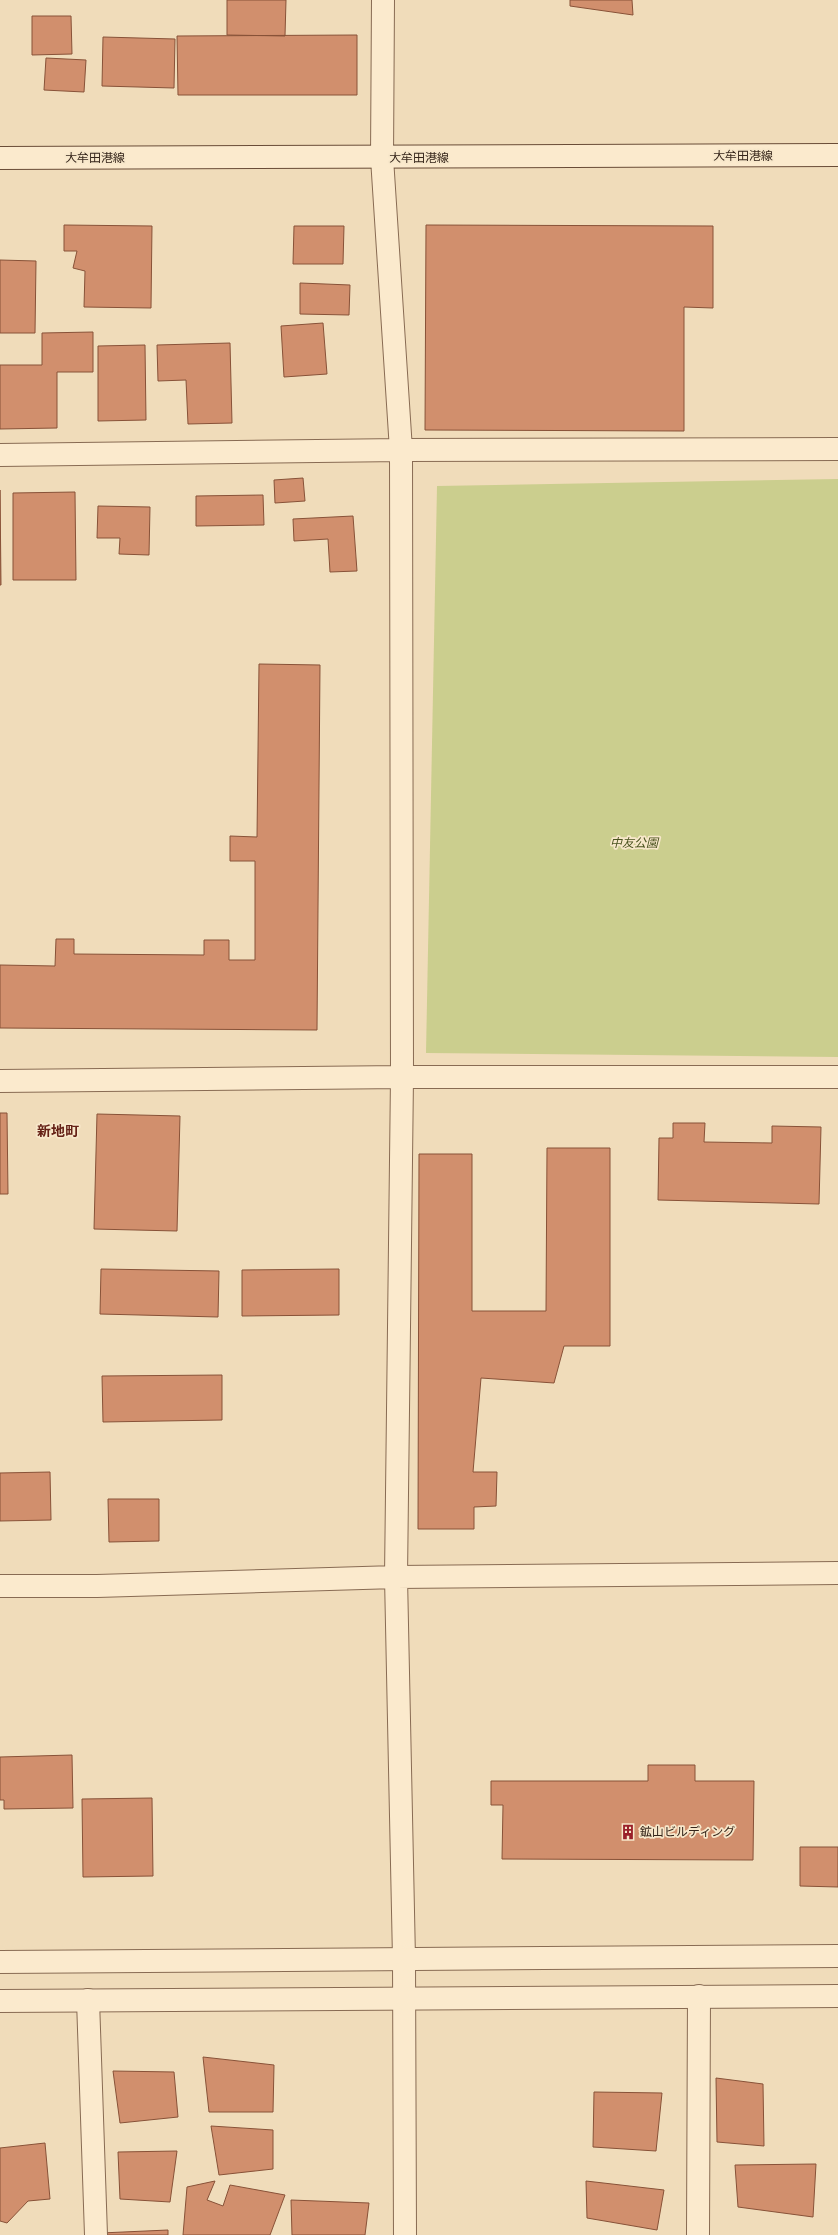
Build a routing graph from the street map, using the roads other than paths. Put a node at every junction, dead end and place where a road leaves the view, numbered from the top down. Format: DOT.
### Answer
graph roads {
  1 [pos="382,0"];
  2 [pos="838,155"];
  3 [pos="0,158"];
  4 [pos="382,158"];
  5 [pos="838,449"];
  6 [pos="401,450"];
  7 [pos="0,455"];
  8 [pos="402,1076"];
  9 [pos="838,1077"];
  10 [pos="0,1081"];
  11 [pos="838,1573"];
  12 [pos="396,1577"];
  13 [pos="0,1586"];
  14 [pos="838,1956"];
  15 [pos="404,1959"];
  16 [pos="0,1962"];
  17 [pos="699,1996"];
  18 [pos="838,1996"];
  19 [pos="404,1997"];
  20 [pos="88,2000"];
  21 [pos="0,2001"];
  22 [pos="96,2235"];
  23 [pos="405,2235"];
  24 [pos="698,2235"];
  1 -- 4 [label="street"];
  2 -- 4 [label="street, 大牟田港線"];
  3 -- 4 [label="street, 大牟田港線"];
  4 -- 6 [label="street"];
  5 -- 6 [label="street"];
  6 -- 7 [label="street"];
  6 -- 8 [label="street"];
  8 -- 9 [label="street"];
  8 -- 10 [label="street"];
  8 -- 12 [label="street"];
  11 -- 12 [label="street"];
  12 -- 13 [label="street"];
  12 -- 15 [label="street"];
  14 -- 15 [label="street"];
  15 -- 16 [label="street"];
  15 -- 19 [label="street"];
  17 -- 18 [label="street"];
  17 -- 19 [label="street"];
  17 -- 24 [label="street"];
  19 -- 20 [label="street"];
  19 -- 23 [label="street"];
  20 -- 21 [label="street"];
  20 -- 22 [label="street"];
}
